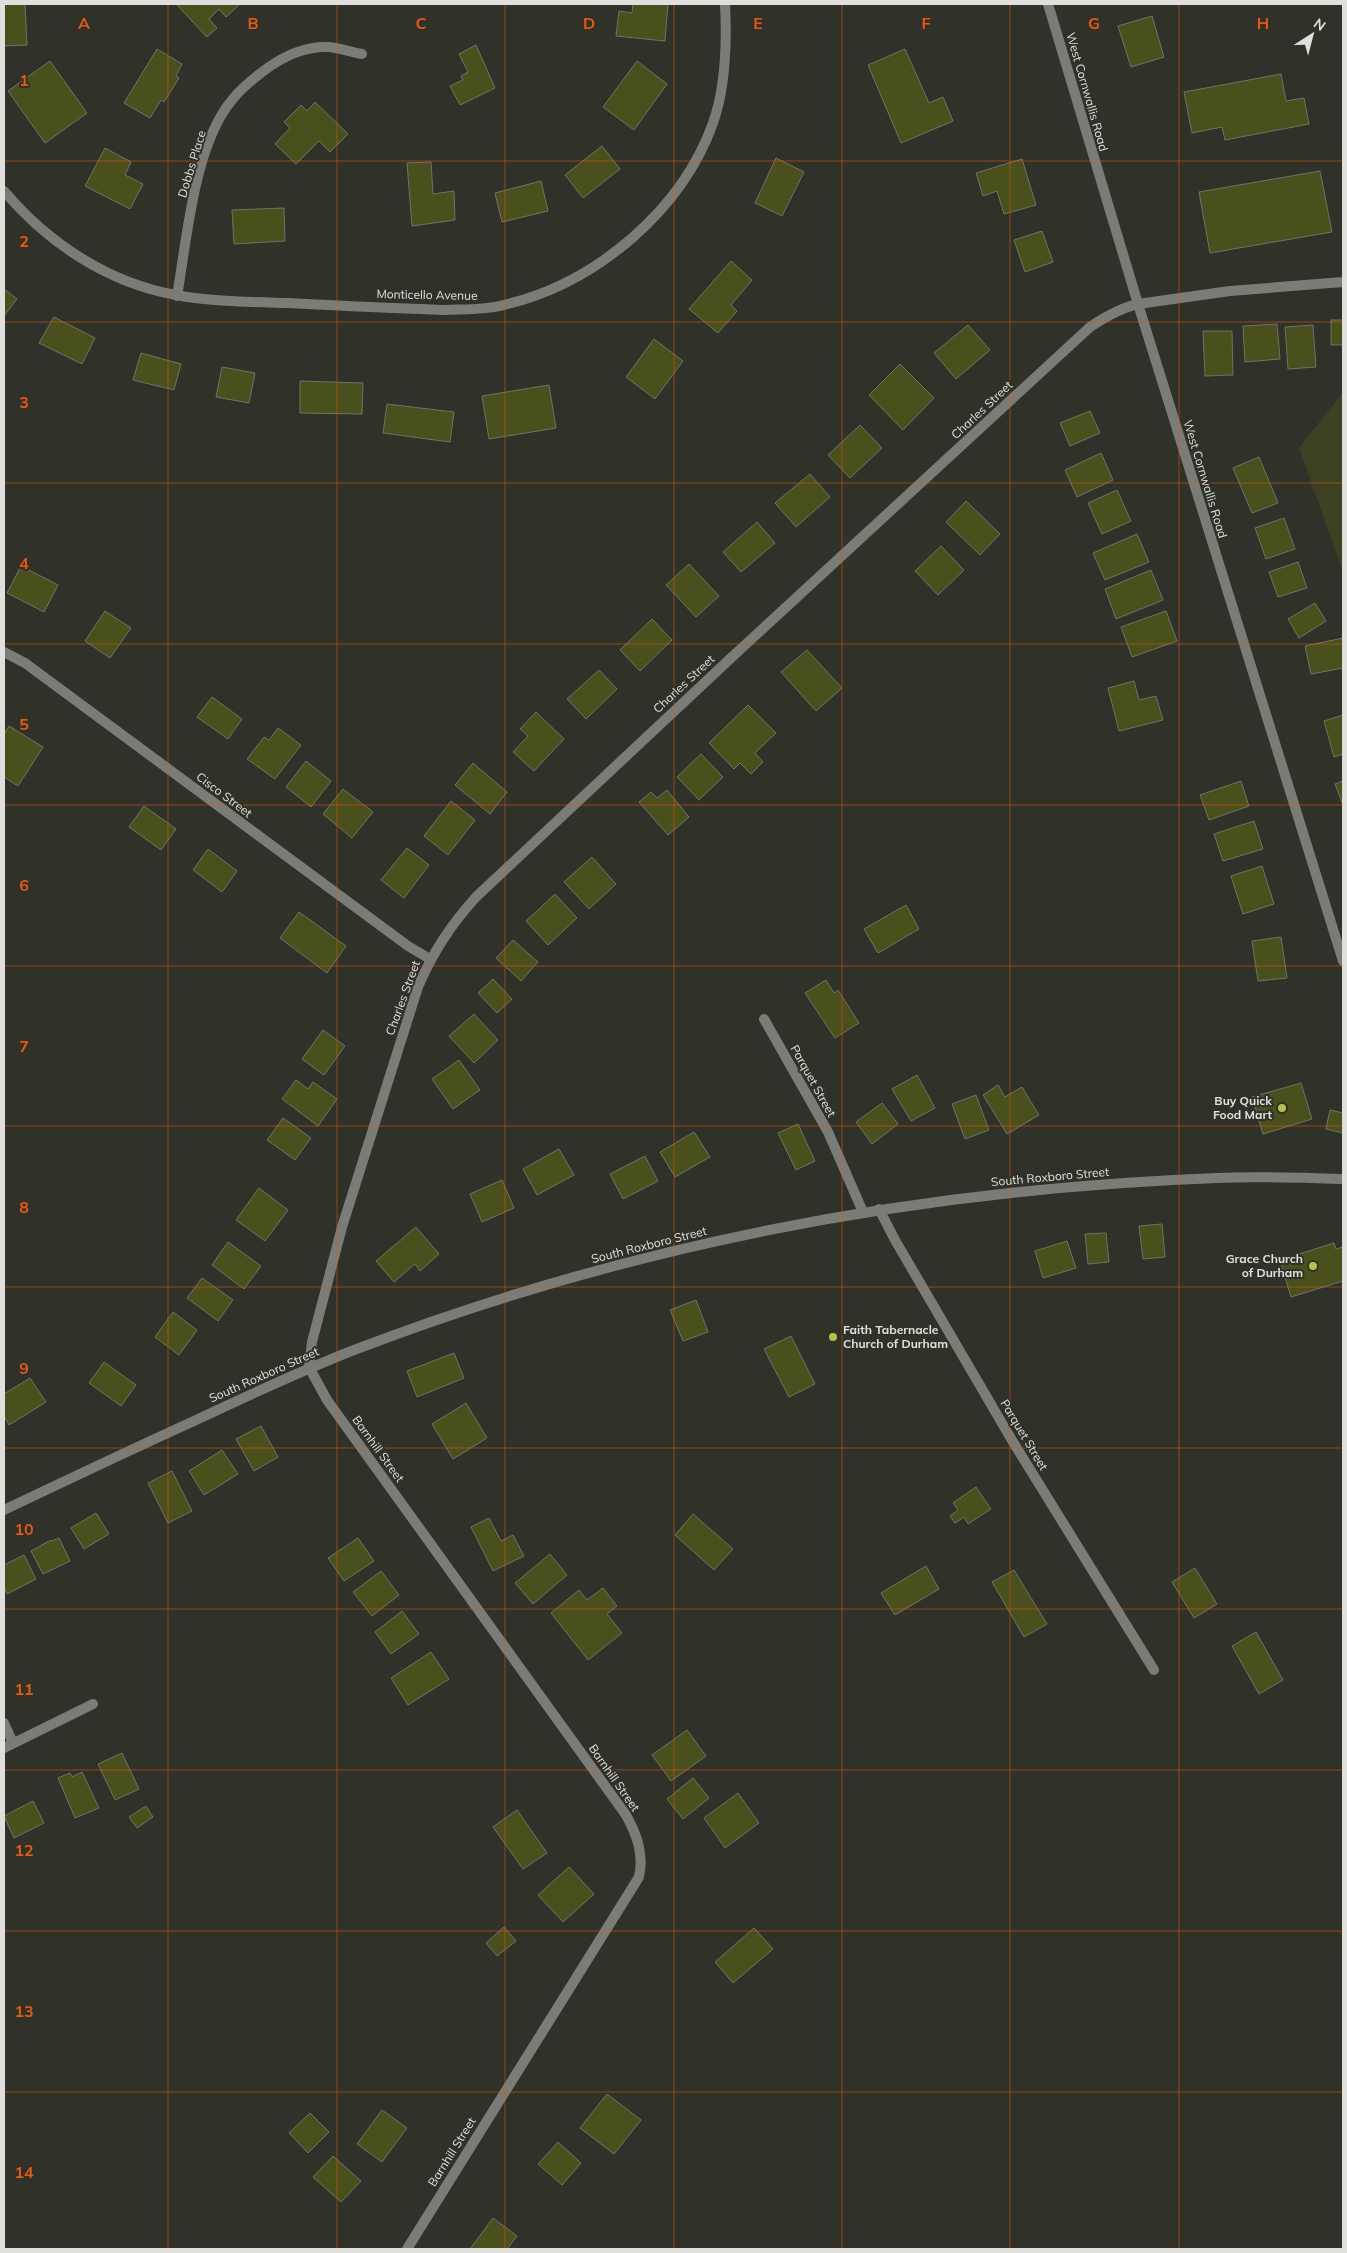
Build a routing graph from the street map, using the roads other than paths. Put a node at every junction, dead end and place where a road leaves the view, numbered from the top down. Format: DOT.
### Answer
graph roads {
  1 [pos="725,4"];
  2 [pos="1048,4"];
  3 [pos="362,54"];
  4 [pos="4,191"];
  5 [pos="1343,282"];
  6 [pos="177,296"];
  7 [pos="1138,304"];
  8 [pos="4,652"];
  9 [pos="430,959"];
  10 [pos="1343,961"];
  11 [pos="764,1019"];
  12 [pos="1343,1179"];
  13 [pos="879,1209"];
  14 [pos="863,1212"];
  15 [pos="309,1368"];
  16 [pos="4,1510"];
  17 [pos="1154,1670"];
  18 [pos="93,1704"];
  19 [pos="4,1723"];
  20 [pos="8,1746"];
  21 [pos="407,2249"];
  1 -- 6 [label="street, Monticello Avenue"];
  2 -- 7 [label="street, West Cornwallis Road"];
  3 -- 6 [label="street, Dobbs Place"];
  4 -- 6 [label="street, Monticello Avenue"];
  5 -- 7 [label="street, Charles Street"];
  7 -- 9 [label="street, Charles Street"];
  7 -- 10 [label="street, West Cornwallis Road"];
  8 -- 9 [label="street, Cisco Street"];
  9 -- 15 [label="street, Charles Street"];
  11 -- 14 [label="street, Parquet Street"];
  12 -- 13 [label="street, South Roxboro Street"];
  13 -- 14 [label="street, South Roxboro Street"];
  13 -- 17 [label="street, Parquet Street"];
  14 -- 15 [label="street, South Roxboro Street"];
  15 -- 16 [label="street, South Roxboro Street"];
  15 -- 21 [label="street, Barnhill Street"];
  18 -- 20 [label="street"];
  19 -- 20 [label="street"];
}
